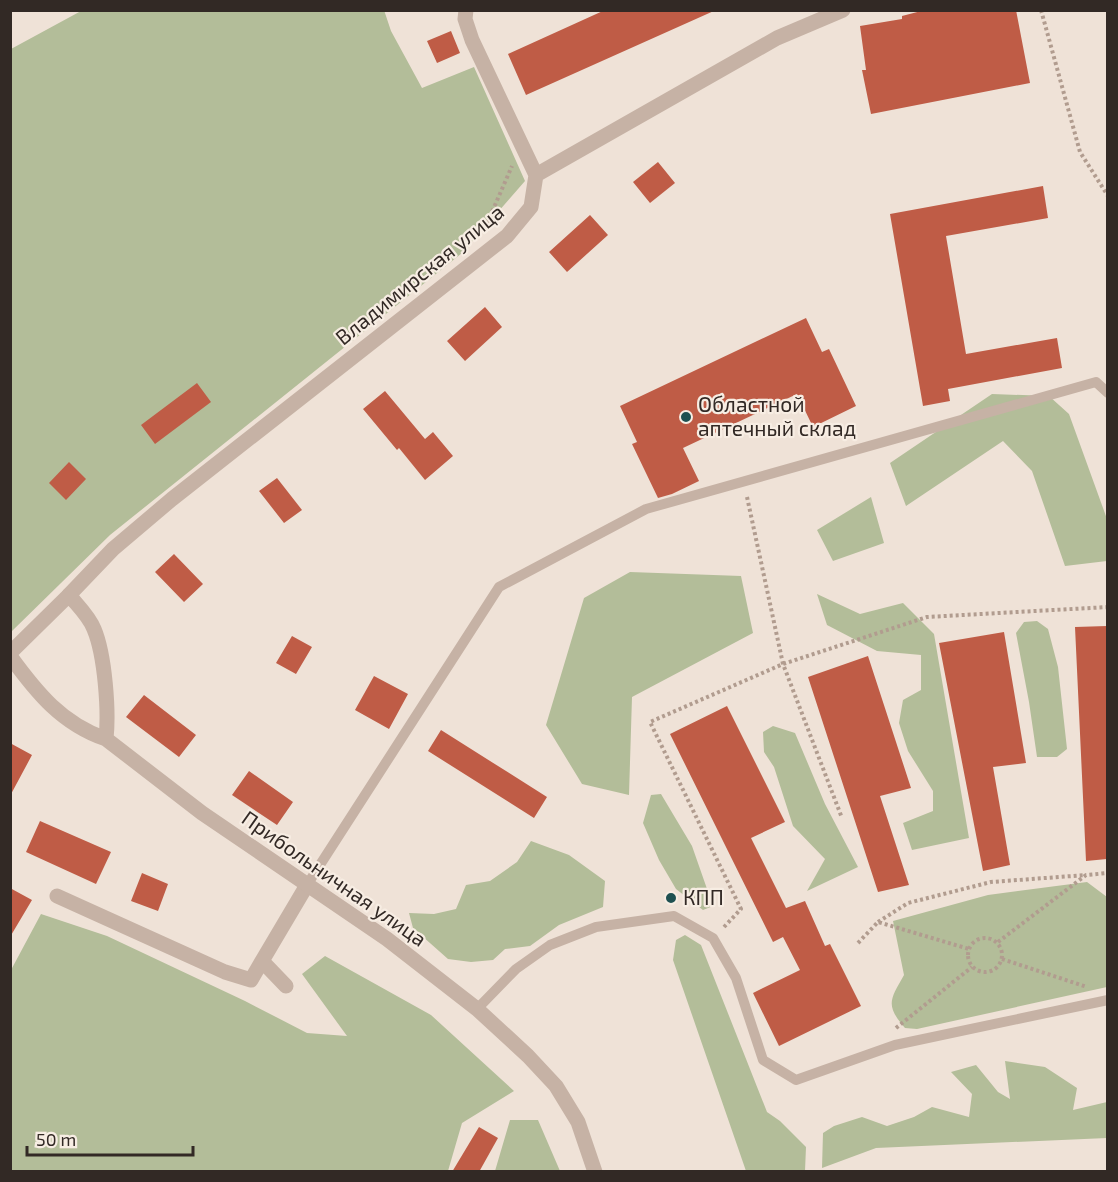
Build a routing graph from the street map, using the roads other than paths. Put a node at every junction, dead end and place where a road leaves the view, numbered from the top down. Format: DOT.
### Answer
graph roads {
  1 [pos="466,10"];
  2 [pos="843,10"];
  3 [pos="536,175"];
  4 [pos="1107,393"];
  5 [pos="69,595"];
  6 [pos="10,654"];
  7 [pos="106,739"];
  8 [pos="307,885"];
  9 [pos="57,896"];
  10 [pos="262,961"];
  11 [pos="286,986"];
  12 [pos="1107,1000"];
  13 [pos="477,1009"];
  14 [pos="595,1172"];
  1 -- 3 [label="street"];
  2 -- 3 [label="street"];
  3 -- 5 [label="street, Владимирская улица"];
  4 -- 8 [label="lane"];
  5 -- 6 [label="street, Владимирская улица"];
  5 -- 7 [label="street"];
  6 -- 7 [label="street, Прибольничная улица"];
  7 -- 8 [label="street, Прибольничная улица"];
  8 -- 10 [label="street"];
  8 -- 13 [label="street, Прибольничная улица"];
  9 -- 10 [label="street"];
  10 -- 11 [label="street"];
  12 -- 13 [label="lane"];
  13 -- 14 [label="street, Прибольничная улица"];
}
